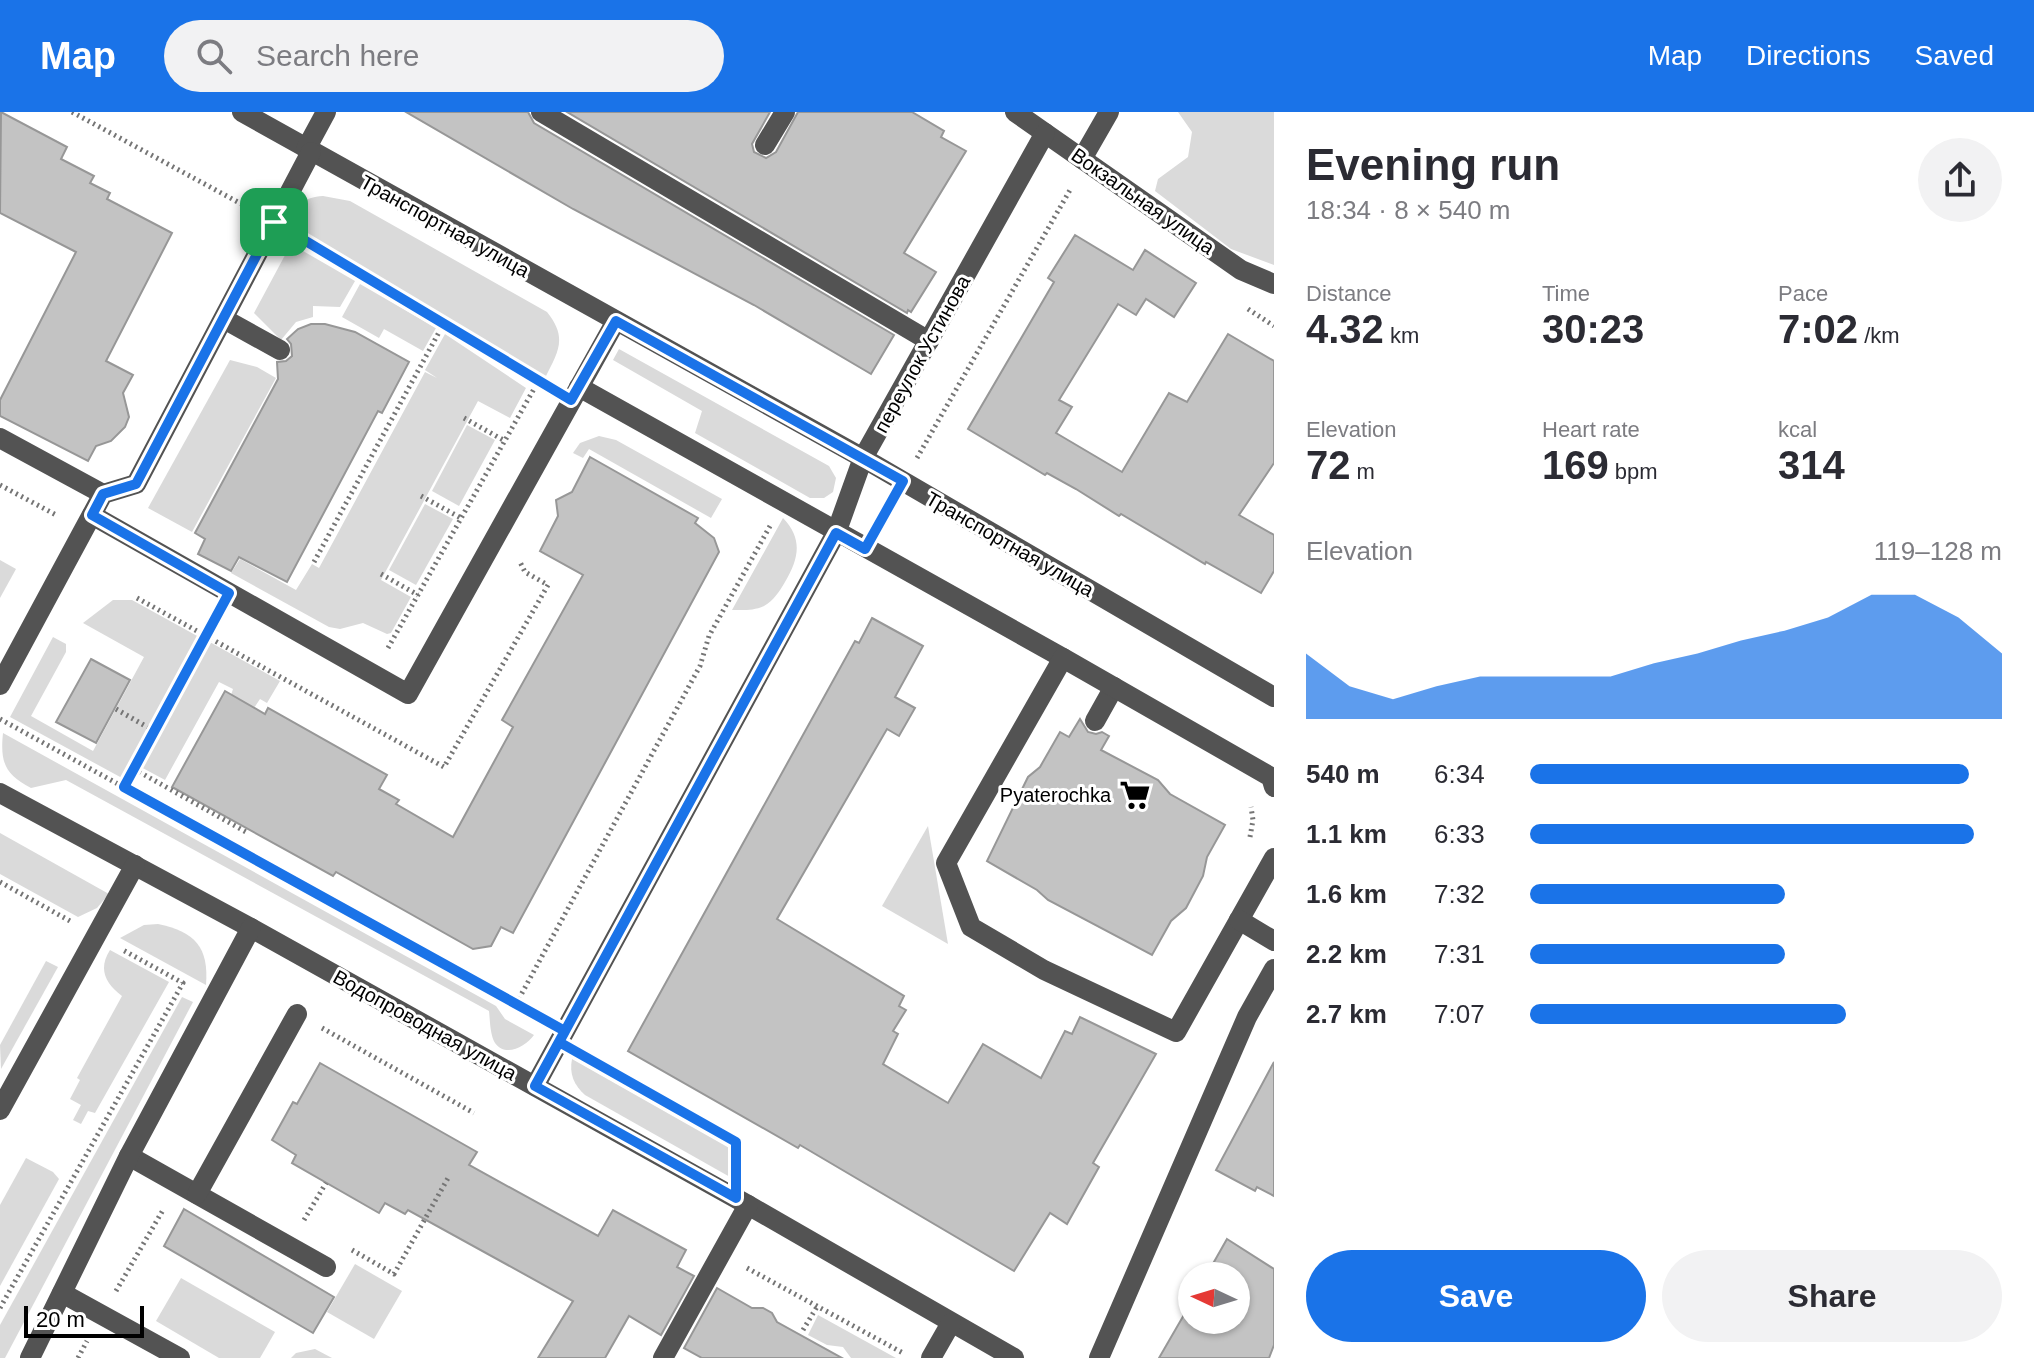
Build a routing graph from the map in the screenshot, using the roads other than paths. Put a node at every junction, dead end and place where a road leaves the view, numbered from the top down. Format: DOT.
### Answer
graph roads {
  1 [pos="242,112"];
  2 [pos="326,112"];
  3 [pos="541,112"];
  4 [pos="785,112"];
  5 [pos="1015,112"];
  6 [pos="1109,112"];
  7 [pos="1045,133"];
  8 [pos="765,145"];
  9 [pos="309,150"];
  10 [pos="1082,159"];
  11 [pos="1274,284"];
  12 [pos="224,319"];
  13 [pos="616,321"];
  14 [pos="929,341"];
  15 [pos="280,350"];
  16 [pos="575,393"];
  17 [pos="0,438"];
  18 [pos="863,458"];
  19 [pos="103,494"];
  20 [pos="92,515"];
  21 [pos="836,533"];
  22 [pos="1063,658"];
  23 [pos="0,685"];
  24 [pos="1114,687"];
  25 [pos="1274,697"];
  26 [pos="1095,721"];
  27 [pos="1274,787"];
  28 [pos="0,793"];
  29 [pos="1274,858"];
  30 [pos="135,865"];
  31 [pos="1239,920"];
  32 [pos="251,928"];
  33 [pos="1274,941"];
  34 [pos="1274,969"];
  35 [pos="297,1014"];
  36 [pos="535,1086"];
  37 [pos="0,1110"];
  38 [pos="129,1156"];
  39 [pos="197,1194"];
  40 [pos="742,1201"];
  41 [pos="326,1267"];
  42 [pos="62,1293"];
  43 [pos="951,1323"];
  44 [pos="30,1358"];
  45 [pos="180,1358"];
  46 [pos="663,1358"];
  47 [pos="931,1358"];
  48 [pos="1014,1358"];
  49 [pos="1099,1358"];
  1 -- 9 [label="street, Транспортная улица"];
  2 -- 9 [label="street"];
  3 -- 14 [label="street"];
  4 -- 8 [label="street"];
  5 -- 7 [label="street, Вокзальная улица"];
  6 -- 10 [label="street"];
  7 -- 10 [label="street, Вокзальная улица"];
  7 -- 14 [label="street, переулок Устинова"];
  9 -- 12 [label="street"];
  9 -- 13 [label="street, Транспортная улица"];
  10 -- 11 [label="street, Вокзальная улица"];
  12 -- 15 [label="street"];
  12 -- 19 [label="street"];
  13 -- 16 [label="street"];
  13 -- 18 [label="street, Транспортная улица"];
  14 -- 18 [label="street, переулок Устинова"];
  16 -- 20 [label="street"];
  16 -- 21 [label="street"];
  17 -- 19 [label="street"];
  18 -- 21 [label="street, переулок Устинова"];
  18 -- 25 [label="street, Транспортная улица"];
  19 -- 20 [label="street"];
  20 -- 23 [label="street"];
  21 -- 22 [label="street"];
  21 -- 36 [label="street, переулок Устинова"];
  22 -- 24 [label="street"];
  22 -- 31 [label="street"];
  24 -- 26 [label="street"];
  24 -- 27 [label="street"];
  28 -- 30 [label="street, Водопроводная улица"];
  29 -- 31 [label="street"];
  30 -- 32 [label="street, Водопроводная улица"];
  30 -- 37 [label="street"];
  31 -- 33 [label="street"];
  32 -- 36 [label="street, Водопроводная улица"];
  32 -- 38 [label="street"];
  34 -- 49 [label="street"];
  35 -- 39 [label="street"];
  36 -- 40 [label="street, Водопроводная улица"];
  38 -- 39 [label="street"];
  38 -- 42 [label="street"];
  39 -- 41 [label="street"];
  40 -- 43 [label="street, Водопроводная улица"];
  40 -- 46 [label="street"];
  42 -- 44 [label="street"];
  42 -- 45 [label="street"];
  43 -- 47 [label="street"];
  43 -- 48 [label="street, Водопроводная улица"];
}
